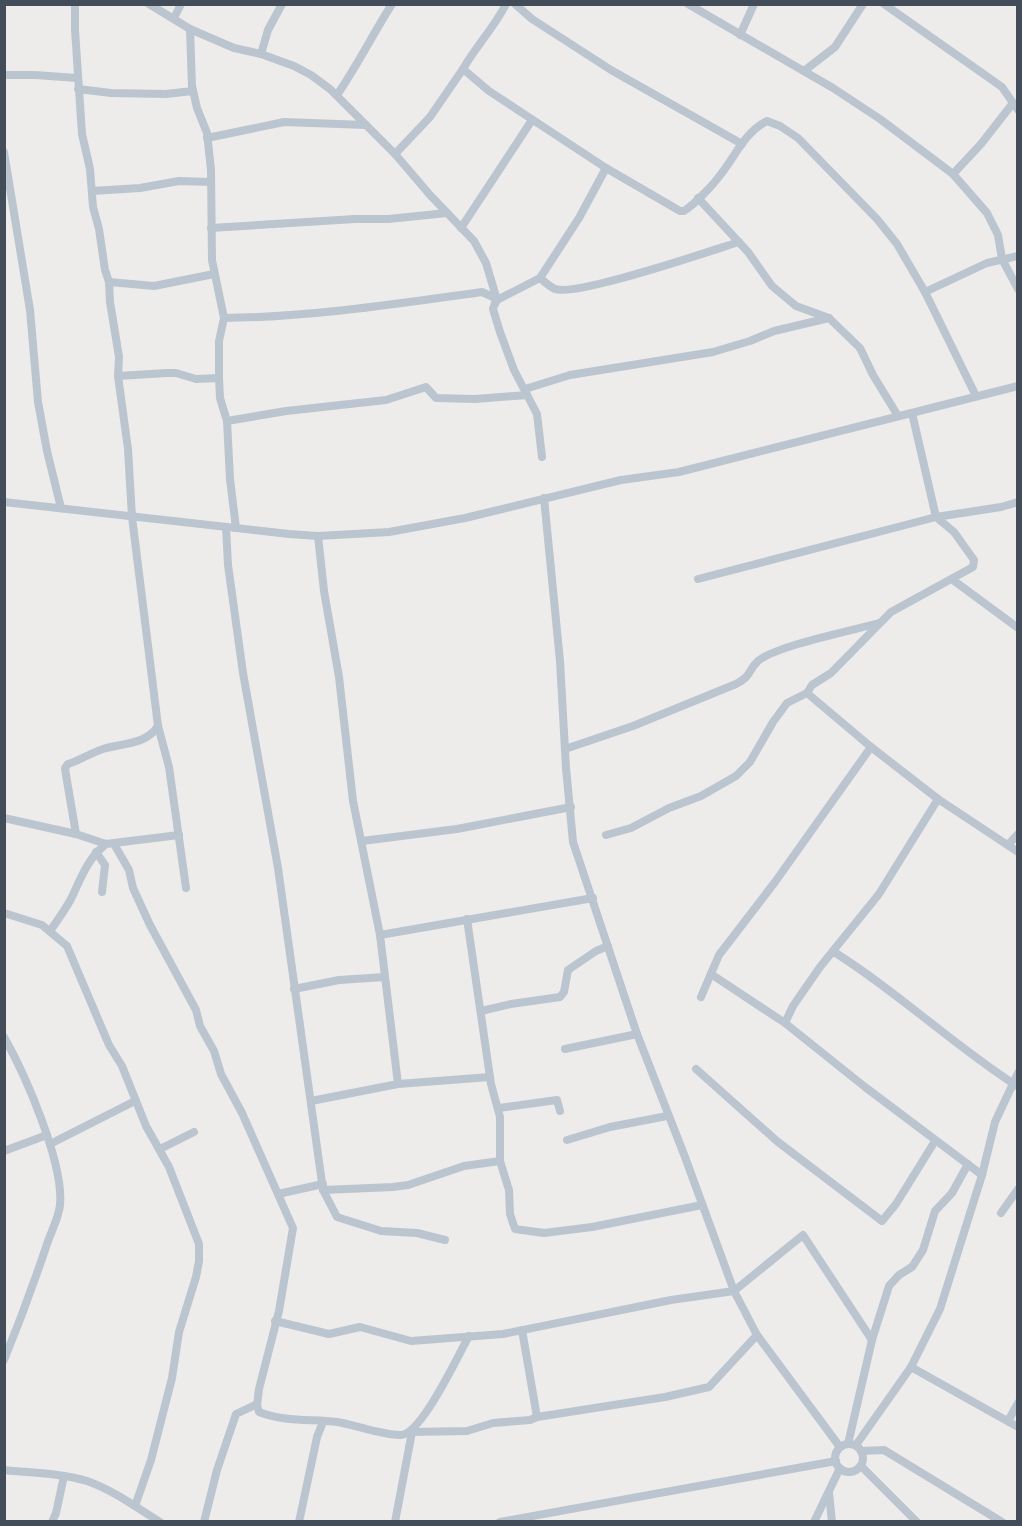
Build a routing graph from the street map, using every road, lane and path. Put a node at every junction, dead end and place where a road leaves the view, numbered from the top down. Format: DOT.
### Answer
graph roads {
  1 [pos="75,4"];
  2 [pos="149,4"];
  3 [pos="181,4"];
  4 [pos="282,4"];
  5 [pos="392,4"];
  6 [pos="506,4"];
  7 [pos="515,4"];
  8 [pos="688,4"];
  9 [pos="754,4"];
  10 [pos="862,4"];
  11 [pos="884,4"];
  12 [pos="174,18"];
  13 [pos="190,29"];
  14 [pos="740,35"];
  15 [pos="261,54"];
  16 [pos="463,69"];
  17 [pos="804,70"];
  18 [pos="4,75"];
  19 [pos="77,78"];
  20 [pos="78,89"];
  21 [pos="193,91"];
  22 [pos="337,95"];
  23 [pos="1015,107"];
  24 [pos="532,120"];
  25 [pos="366,125"];
  26 [pos="207,138"];
  27 [pos="742,144"];
  28 [pos="4,152"];
  29 [pos="395,154"];
  30 [pos="606,168"];
  31 [pos="953,174"];
  32 [pos="210,182"];
  33 [pos="92,191"];
  34 [pos="698,198"];
  35 [pos="447,213"];
  36 [pos="211,228"];
  37 [pos="461,228"];
  38 [pos="739,242"];
  39 [pos="1017,256"];
  40 [pos="1002,259"];
  41 [pos="214,274"];
  42 [pos="540,278"];
  43 [pos="110,282"];
  44 [pos="1017,289"];
  45 [pos="925,292"];
  46 [pos="497,300"];
  47 [pos="493,309"];
  48 [pos="224,318"];
  49 [pos="829,318"];
  50 [pos="118,376"];
  51 [pos="219,378"];
  52 [pos="1017,386"];
  53 [pos="526,392"];
  54 [pos="976,396"];
  55 [pos="912,413"];
  56 [pos="898,416"];
  57 [pos="227,421"];
  58 [pos="542,457"];
  59 [pos="544,498"];
  60 [pos="4,502"];
  61 [pos="1017,502"];
  62 [pos="61,508"];
  63 [pos="132,517"];
  64 [pos="936,517"];
  65 [pos="226,527"];
  66 [pos="236,528"];
  67 [pos="318,536"];
  68 [pos="698,579"];
  69 [pos="953,580"];
  70 [pos="881,623"];
  71 [pos="1017,628"];
  72 [pos="807,693"];
  73 [pos="158,726"];
  74 [pos="871,747"];
  75 [pos="565,748"];
  76 [pos="938,799"];
  77 [pos="571,807"];
  78 [pos="4,818"];
  79 [pos="76,834"];
  80 [pos="1017,834"];
  81 [pos="179,835"];
  82 [pos="606,835"];
  83 [pos="362,841"];
  84 [pos="110,844"];
  85 [pos="1008,845"];
  86 [pos="96,852"];
  87 [pos="1017,852"];
  88 [pos="186,888"];
  89 [pos="102,892"];
  90 [pos="592,898"];
  91 [pos="4,913"];
  92 [pos="467,919"];
  93 [pos="50,931"];
  94 [pos="380,935"];
  95 [pos="608,946"];
  96 [pos="834,952"];
  97 [pos="711,974"];
  98 [pos="385,977"];
  99 [pos="294,989"];
  100 [pos="701,998"];
  101 [pos="481,1011"];
  102 [pos="785,1023"];
  103 [pos="636,1034"];
  104 [pos="5,1039"];
  105 [pos="566,1049"];
  106 [pos="696,1069"];
  107 [pos="1017,1073"];
  108 [pos="490,1077"];
  109 [pos="398,1084"];
  110 [pos="1016,1085"];
  111 [pos="135,1101"];
  112 [pos="311,1101"];
  113 [pos="499,1108"];
  114 [pos="560,1111"];
  115 [pos="667,1116"];
  116 [pos="194,1131"];
  117 [pos="47,1135"];
  118 [pos="567,1140"];
  119 [pos="935,1141"];
  120 [pos="50,1144"];
  121 [pos="160,1149"];
  122 [pos="4,1151"];
  123 [pos="500,1161"];
  124 [pos="969,1164"];
  125 [pos="982,1175"];
  126 [pos="323,1187"];
  127 [pos="1017,1189"];
  128 [pos="278,1194"];
  129 [pos="702,1205"];
  130 [pos="1001,1213"];
  131 [pos="445,1240"];
  132 [pos="734,1291"];
  133 [pos="275,1321"];
  134 [pos="522,1330"];
  135 [pos="757,1335"];
  136 [pos="468,1336"];
  137 [pos="872,1340"];
  138 [pos="4,1360"];
  139 [pos="911,1367"];
  140 [pos="1017,1403"];
  141 [pos="257,1404"];
  142 [pos="537,1417"];
  143 [pos="1008,1420"];
  144 [pos="323,1422"];
  145 [pos="1017,1427"];
  146 [pos="412,1431"];
  147 [pos="851,1447"];
  148 [pos="838,1465"];
  149 [pos="861,1466"];
  150 [pos="5,1470"];
  151 [pos="64,1476"];
  152 [pos="829,1491"];
  153 [pos="135,1506"];
  154 [pos="155,1520"];
  155 [pos="52,1521"];
  156 [pos="204,1521"];
  157 [pos="299,1521"];
  158 [pos="395,1521"];
  159 [pos="500,1521"];
  160 [pos="814,1521"];
  161 [pos="832,1521"];
  162 [pos="917,1521"];
  163 [pos="1002,1521"];
  1 -- 19 [label="street"];
  2 -- 12 [label="street"];
  3 -- 12 [label="street"];
  4 -- 15 [label="street"];
  5 -- 22 [label="street"];
  6 -- 16 [label="street"];
  7 -- 27 [label="street"];
  8 -- 14 [label="street"];
  9 -- 14 [label="street"];
  10 -- 17 [label="street"];
  11 -- 23 [label="street"];
  12 -- 13 [label="street"];
  13 -- 15 [label="street"];
  13 -- 21 [label="street"];
  14 -- 17 [label="street"];
  15 -- 22 [label="street"];
  16 -- 24 [label="street"];
  16 -- 29 [label="street"];
  17 -- 31 [label="street"];
  18 -- 19 [label="street"];
  19 -- 20 [label="street"];
  20 -- 21 [label="street"];
  20 -- 33 [label="street"];
  21 -- 26 [label="street"];
  22 -- 25 [label="street"];
  23 -- 31 [label="street"];
  24 -- 30 [label="street"];
  24 -- 37 [label="street"];
  25 -- 26 [label="street"];
  25 -- 29 [label="street"];
  26 -- 32 [label="street"];
  27 -- 34 [label="street"];
  27 -- 45 [label="street"];
  28 -- 62 [label="street"];
  29 -- 35 [label="street"];
  30 -- 34 [label="street"];
  30 -- 42 [label="street"];
  31 -- 40 [label="street"];
  32 -- 33 [label="street"];
  32 -- 36 [label="street"];
  33 -- 43 [label="street"];
  34 -- 38 [label="street"];
  35 -- 36 [label="street"];
  35 -- 37 [label="street"];
  36 -- 41 [label="street"];
  37 -- 46 [label="street"];
  38 -- 42 [label="street"];
  38 -- 49 [label="street"];
  39 -- 40 [label="street"];
  40 -- 44 [label="street"];
  40 -- 45 [label="street"];
  41 -- 43 [label="street"];
  41 -- 48 [label="street"];
  42 -- 46 [label="street"];
  43 -- 50 [label="street"];
  45 -- 54 [label="street"];
  46 -- 47 [label="street"];
  47 -- 48 [label="street"];
  47 -- 53 [label="street"];
  48 -- 51 [label="street"];
  49 -- 53 [label="street"];
  49 -- 56 [label="street"];
  50 -- 51 [label="street"];
  50 -- 63 [label="street"];
  51 -- 57 [label="street"];
  52 -- 54 [label="street"];
  53 -- 57 [label="street"];
  53 -- 58 [label="street"];
  54 -- 55 [label="street"];
  55 -- 56 [label="street"];
  55 -- 64 [label="street"];
  56 -- 59 [label="street"];
  57 -- 66 [label="street"];
  59 -- 67 [label="street"];
  59 -- 75 [label="street"];
  60 -- 62 [label="street"];
  61 -- 64 [label="street"];
  62 -- 63 [label="street"];
  63 -- 65 [label="street"];
  63 -- 73 [label="street"];
  64 -- 68 [label="street"];
  64 -- 69 [label="street"];
  65 -- 66 [label="street"];
  65 -- 99 [label="street"];
  66 -- 67 [label="street"];
  67 -- 83 [label="street"];
  69 -- 70 [label="street"];
  69 -- 71 [label="street"];
  70 -- 72 [label="street"];
  70 -- 75 [label="street"];
  72 -- 74 [label="street"];
  72 -- 82 [label="street"];
  73 -- 79 [label="street"];
  73 -- 81 [label="street"];
  74 -- 76 [label="street"];
  74 -- 97 [label="street"];
  75 -- 77 [label="street"];
  76 -- 85 [label="street"];
  76 -- 96 [label="street"];
  77 -- 83 [label="street"];
  77 -- 90 [label="street"];
  78 -- 79 [label="street"];
  79 -- 84 [label="street"];
  80 -- 85 [label="street"];
  81 -- 84 [label="street"];
  81 -- 88 [label="street"];
  83 -- 94 [label="street"];
  84 -- 86 [label="street"];
  84 -- 128 [label="street"];
  85 -- 87 [label="street"];
  86 -- 89 [label="street"];
  86 -- 93 [label="street"];
  90 -- 92 [label="street"];
  90 -- 95 [label="street"];
  91 -- 93 [label="street"];
  92 -- 94 [label="street"];
  92 -- 101 [label="street"];
  93 -- 111 [label="street"];
  94 -- 98 [label="street"];
  95 -- 101 [label="street"];
  95 -- 103 [label="street"];
  96 -- 102 [label="street"];
  96 -- 110 [label="street"];
  97 -- 100 [label="street"];
  97 -- 102 [label="street"];
  98 -- 99 [label="street"];
  98 -- 109 [label="street"];
  99 -- 112 [label="street"];
  101 -- 108 [label="street"];
  102 -- 119 [label="street"];
  103 -- 105 [label="street"];
  103 -- 115 [label="street"];
  104 -- 117 [label="street"];
  106 -- 119 [label="street"];
  107 -- 110 [label="street"];
  108 -- 109 [label="street"];
  108 -- 113 [label="street"];
  109 -- 112 [label="street"];
  110 -- 125 [label="street"];
  111 -- 120 [label="street"];
  111 -- 121 [label="street"];
  112 -- 126 [label="street"];
  113 -- 114 [label="street"];
  113 -- 123 [label="street"];
  115 -- 118 [label="street"];
  115 -- 129 [label="street"];
  116 -- 121 [label="street"];
  117 -- 120 [label="street"];
  117 -- 122 [label="street"];
  119 -- 124 [label="street"];
  120 -- 138 [label="street"];
  121 -- 153 [label="street"];
  123 -- 126 [label="street"];
  123 -- 129 [label="street"];
  124 -- 125 [label="street"];
  124 -- 137 [label="street"];
  125 -- 139 [label="street"];
  126 -- 128 [label="street"];
  126 -- 131 [label="street"];
  127 -- 130 [label="street"];
  128 -- 133 [label="street"];
  129 -- 132 [label="street"];
  132 -- 134 [label="street"];
  132 -- 135 [label="street"];
  132 -- 137 [label="street"];
  133 -- 136 [label="street"];
  133 -- 141 [label="street"];
  134 -- 136 [label="street"];
  134 -- 142 [label="street"];
  135 -- 142 [label="street"];
  135 -- 147 [label="street"];
  136 -- 146 [label="street"];
  137 -- 147 [label="street"];
  139 -- 143 [label="street"];
  139 -- 147 [label="street"];
  140 -- 143 [label="street"];
  141 -- 144 [label="street"];
  141 -- 156 [label="street"];
  142 -- 146 [label="street"];
  143 -- 145 [label="street"];
  144 -- 146 [label="street"];
  144 -- 157 [label="street"];
  146 -- 158 [label="street"];
  147 -- 148 [label="street"];
  147 -- 149 [label="street"];
  147 -- 163 [label="street"];
  148 -- 149 [label="street"];
  148 -- 152 [label="street"];
  148 -- 159 [label="street"];
  149 -- 162 [label="street"];
  150 -- 151 [label="street"];
  151 -- 153 [label="street"];
  151 -- 155 [label="street"];
  152 -- 160 [label="street"];
  152 -- 161 [label="street"];
  153 -- 154 [label="street"];
}
